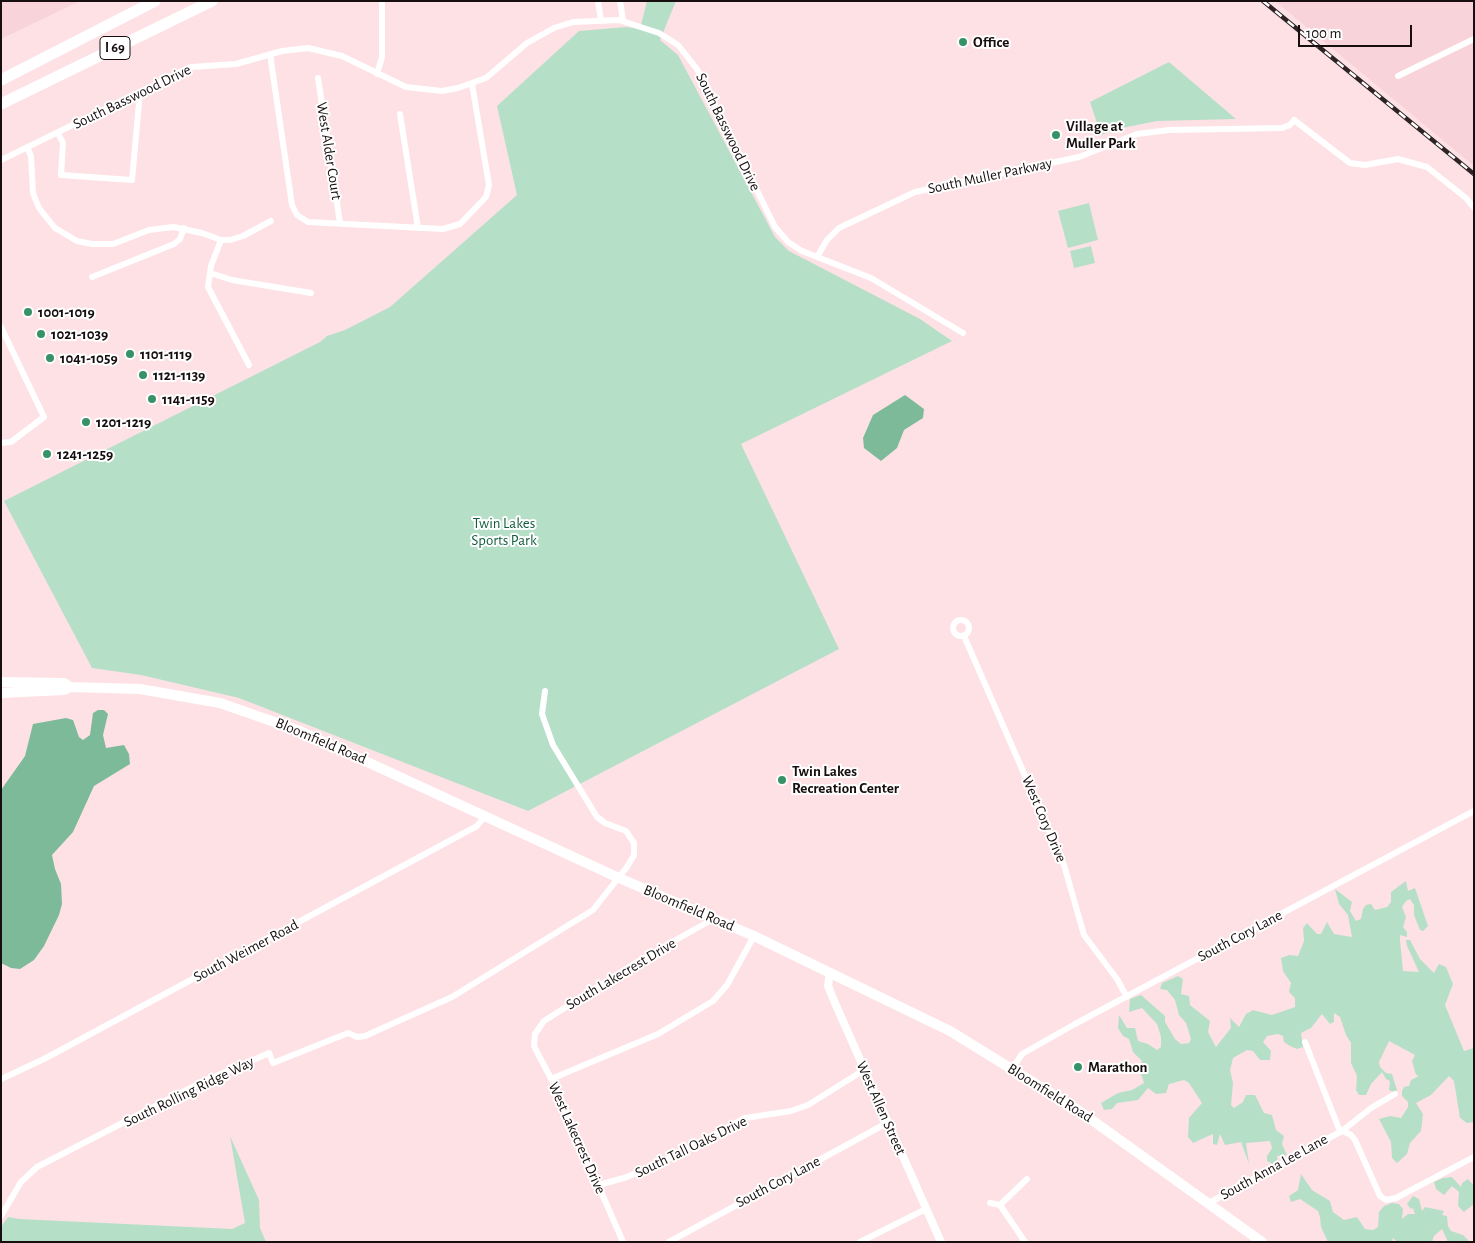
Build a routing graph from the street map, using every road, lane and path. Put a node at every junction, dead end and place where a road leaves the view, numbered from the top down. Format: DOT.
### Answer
graph roads {
  1 [pos="155,1"];
  2 [pos="212,1"];
  3 [pos="382,1"];
  4 [pos="598,1"];
  5 [pos="620,1"];
  6 [pos="601,21"];
  7 [pos="623,21"];
  8 [pos="1474,39"];
  9 [pos="270,54"];
  10 [pos="377,74"];
  11 [pos="1398,76"];
  12 [pos="318,78"];
  13 [pos="1,80"];
  14 [pos="472,84"];
  15 [pos="140,92"];
  16 [pos="1,106"];
  17 [pos="400,114"];
  18 [pos="58,133"];
  19 [pos="27,147"];
  20 [pos="1,160"];
  21 [pos="1474,208"];
  22 [pos="270,221"];
  23 [pos="340,223"];
  24 [pos="184,228"];
  25 [pos="418,228"];
  26 [pos="221,240"];
  27 [pos="817,257"];
  28 [pos="210,273"];
  29 [pos="92,278"];
  30 [pos="311,293"];
  31 [pos="1,327"];
  32 [pos="963,333"];
  33 [pos="249,365"];
  34 [pos="1,444"];
  35 [pos="964,636"];
  36 [pos="1,682"];
  37 [pos="70,686"];
  38 [pos="545,690"];
  39 [pos="1,694"];
  40 [pos="1474,811"];
  41 [pos="485,816"];
  42 [pos="619,878"];
  43 [pos="713,919"];
  44 [pos="754,936"];
  45 [pos="830,972"];
  46 [pos="1127,997"];
  47 [pos="535,1034"];
  48 [pos="1305,1042"];
  49 [pos="1012,1069"];
  50 [pos="864,1070"];
  51 [pos="1,1079"];
  52 [pos="551,1079"];
  53 [pos="1395,1094"];
  54 [pos="888,1123"];
  55 [pos="1342,1131"];
  56 [pos="1474,1157"];
  57 [pos="1027,1179"];
  58 [pos="598,1185"];
  59 [pos="990,1202"];
  60 [pos="1000,1204"];
  61 [pos="1207,1204"];
  62 [pos="926,1210"];
  63 [pos="1,1216"];
  64 [pos="623,1242"];
  65 [pos="669,1242"];
  66 [pos="860,1242"];
  67 [pos="941,1242"];
  68 [pos="1024,1242"];
  69 [pos="1262,1242"];
  1 -- 13 [label="highway, I 69"];
  2 -- 16 [label="highway, I 69"];
  3 -- 10 [label="street"];
  4 -- 6 [label="street"];
  5 -- 7 [label="street"];
  6 -- 7 [label="street, South Basswood Drive"];
  6 -- 14 [label="street, South Basswood Drive"];
  7 -- 27 [label="street, South Basswood Drive"];
  8 -- 11 [label="street"];
  9 -- 10 [label="street, South Basswood Drive"];
  9 -- 15 [label="street, South Basswood Drive"];
  9 -- 23 [label="street"];
  10 -- 14 [label="street, South Basswood Drive"];
  12 -- 23 [label="street, West Alder Court"];
  14 -- 25 [label="street"];
  15 -- 18 [label="street, South Basswood Drive"];
  15 -- 18 [label="street"];
  17 -- 25 [label="street"];
  18 -- 19 [label="street, South Basswood Drive"];
  19 -- 20 [label="street, South Basswood Drive"];
  19 -- 24 [label="street"];
  21 -- 27 [label="street, South Muller Parkway"];
  22 -- 26 [label="street"];
  23 -- 25 [label="street"];
  24 -- 26 [label="street"];
  24 -- 29 [label="street"];
  26 -- 28 [label="street"];
  27 -- 32 [label="street, South Basswood Drive"];
  28 -- 30 [label="street"];
  28 -- 33 [label="street"];
  31 -- 34 [label="street"];
  35 -- 46 [label="street, West Cory Drive"];
  36 -- 37 [label="main road, Bloomfield Road"];
  37 -- 39 [label="main road, Bloomfield Road"];
  37 -- 41 [label="main road, Bloomfield Road"];
  38 -- 42 [label="street"];
  40 -- 46 [label="street, South Cory Lane"];
  41 -- 42 [label="main road, Bloomfield Road"];
  41 -- 51 [label="street, South Weimer Road"];
  42 -- 43 [label="main road, Bloomfield Road"];
  42 -- 63 [label="street, South Rolling Ridge Way"];
  43 -- 44 [label="main road, Bloomfield Road"];
  43 -- 47 [label="street, South Lakecrest Drive"];
  44 -- 45 [label="main road, Bloomfield Road"];
  44 -- 52 [label="street"];
  45 -- 49 [label="main road, Bloomfield Road"];
  45 -- 50 [label="street, West Allen Street"];
  46 -- 49 [label="street, South Cory Lane"];
  47 -- 52 [label="street, West Lakecrest Drive"];
  48 -- 55 [label="street"];
  49 -- 61 [label="main road, Bloomfield Road"];
  50 -- 54 [label="street, West Allen Street"];
  50 -- 58 [label="street, South Tall Oaks Drive"];
  52 -- 58 [label="street, West Lakecrest Drive"];
  53 -- 55 [label="street, South Anna Lee Lane"];
  54 -- 62 [label="street, West Allen Street"];
  54 -- 65 [label="street, South Cory Lane"];
  55 -- 56 [label="street"];
  55 -- 61 [label="street, South Anna Lee Lane"];
  57 -- 60 [label="street"];
  58 -- 64 [label="street, West Lakecrest Drive"];
  59 -- 60 [label="street"];
  60 -- 68 [label="street"];
  61 -- 69 [label="main road, Bloomfield Road"];
  62 -- 66 [label="street"];
  62 -- 67 [label="street, West Allen Street"];
}
